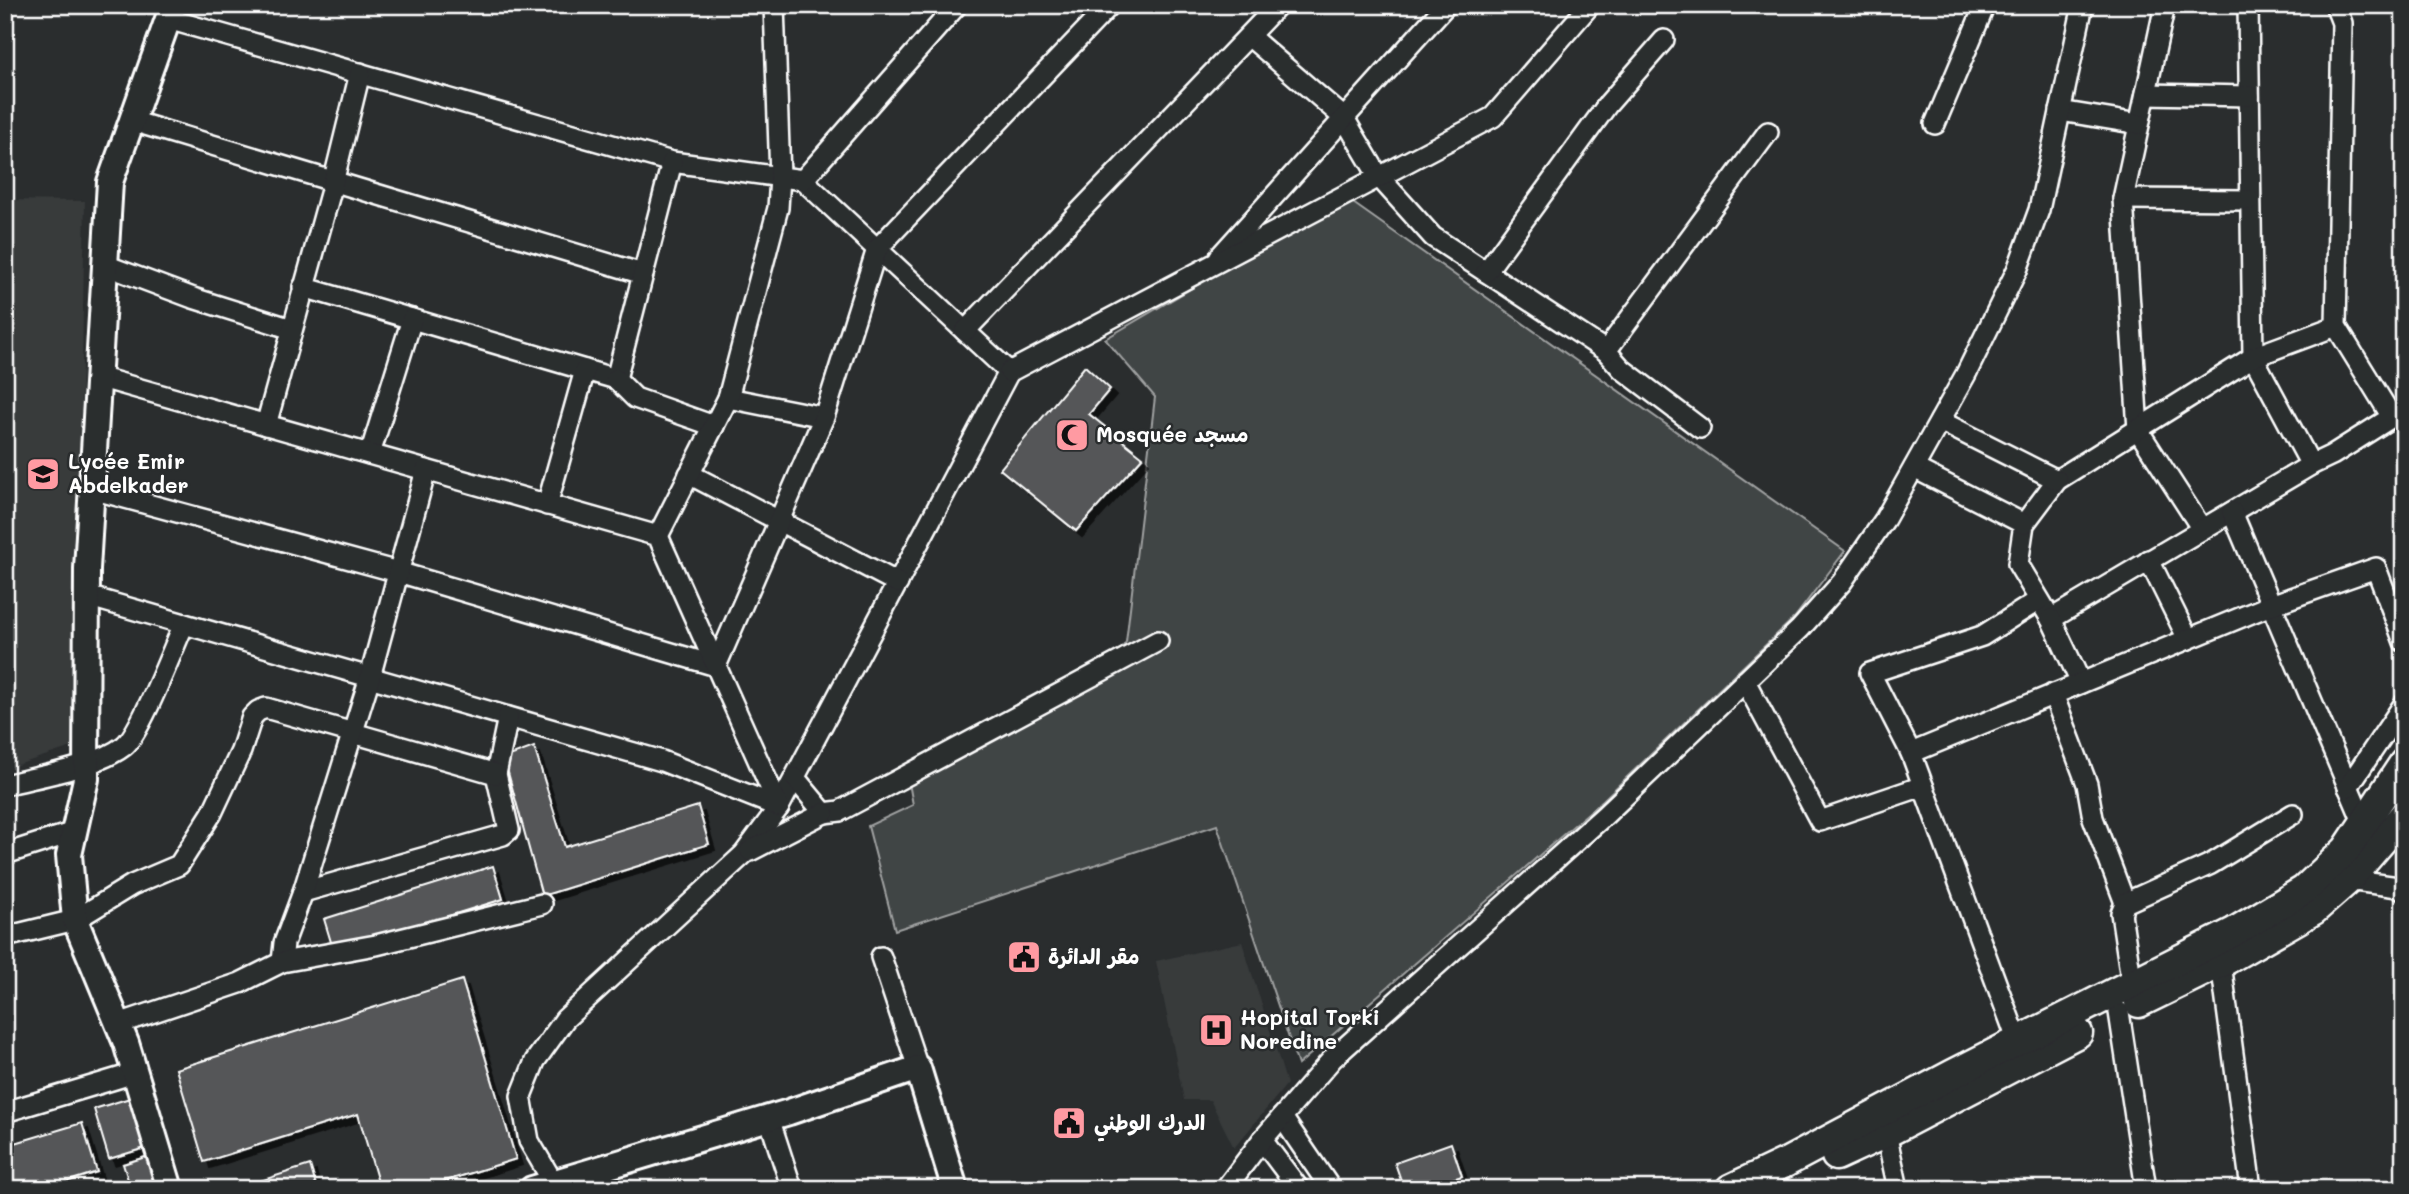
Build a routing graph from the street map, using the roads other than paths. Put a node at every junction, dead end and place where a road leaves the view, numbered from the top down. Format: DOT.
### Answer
graph roads {
  1 [pos="774,5"];
  2 [pos="957,5"];
  3 [pos="1110,5"];
  4 [pos="1278,5"];
  5 [pos="1446,5"];
  6 [pos="1590,5"];
  7 [pos="1985,5"];
  8 [pos="2083,5"];
  9 [pos="2165,5"];
  10 [pos="2248,5"];
  11 [pos="2335,5"];
  12 [pos="170,12"];
  13 [pos="1248,36"];
  14 [pos="1664,40"];
  15 [pos="360,73"];
  16 [pos="2146,94"];
  17 [pos="2249,96"];
  18 [pos="2060,111"];
  19 [pos="1344,118"];
  20 [pos="132,121"];
  21 [pos="1935,124"];
  22 [pos="2139,124"];
  23 [pos="1768,132"];
  24 [pos="672,162"];
  25 [pos="780,177"];
  26 [pos="1380,177"];
  27 [pos="803,180"];
  28 [pos="332,183"];
  29 [pos="2123,199"];
  30 [pos="2250,200"];
  31 [pos="877,249"];
  32 [pos="105,265"];
  33 [pos="1209,267"];
  34 [pos="1486,272"];
  35 [pos="643,274"];
  36 [pos="303,287"];
  37 [pos="412,319"];
  38 [pos="2336,326"];
  39 [pos="292,329"];
  40 [pos="965,331"];
  41 [pos="1606,351"];
  42 [pos="2253,357"];
  43 [pos="585,370"];
  44 [pos="1009,372"];
  45 [pos="98,377"];
  46 [pos="616,379"];
  47 [pos="728,398"];
  48 [pos="824,417"];
  49 [pos="1940,422"];
  50 [pos="266,425"];
  51 [pos="714,426"];
  52 [pos="1700,428"];
  53 [pos="2137,430"];
  54 [pos="370,454"];
  55 [pos="2311,465"];
  56 [pos="1914,468"];
  57 [pos="426,470"];
  58 [pos="690,474"];
  59 [pos="2057,480"];
  60 [pos="92,489"];
  61 [pos="547,505"];
  62 [pos="2232,512"];
  63 [pos="779,520"];
  64 [pos="2024,524"];
  65 [pos="2202,529"];
  66 [pos="658,536"];
  67 [pos="2149,561"];
  68 [pos="398,572"];
  69 [pos="898,583"];
  70 [pos="87,596"];
  71 [pos="2039,600"];
  72 [pos="2271,605"];
  73 [pos="2050,619"];
  74 [pos="184,624"];
  75 [pos="2188,639"];
  76 [pos="1157,641"];
  77 [pos="2404,642"];
  78 [pos="716,666"];
  79 [pos="370,677"];
  80 [pos="1745,681"];
  81 [pos="2081,683"];
  82 [pos="2053,694"];
  83 [pos="2404,704"];
  84 [pos="508,717"];
  85 [pos="353,732"];
  86 [pos="1911,753"];
  87 [pos="2404,762"];
  88 [pos="86,763"];
  89 [pos="496,774"];
  90 [pos="795,778"];
  91 [pos="5,785"];
  92 [pos="1923,786"];
  93 [pos="2348,787"];
  94 [pos="779,807"];
  95 [pos="824,813"];
  96 [pos="2293,814"];
  97 [pos="2404,815"];
  98 [pos="2364,824"];
  99 [pos="74,832"];
  100 [pos="5,854"];
  101 [pos="744,854"];
  102 [pos="2348,880"];
  103 [pos="2404,890"];
  104 [pos="303,892"];
  105 [pos="2125,903"];
  106 [pos="542,904"];
  107 [pos="75,920"];
  108 [pos="5,937"];
  109 [pos="881,957"];
  110 [pos="282,962"];
  111 [pos="2221,963"];
  112 [pos="2132,985"];
  113 [pos="2119,1012"];
  114 [pos="118,1024"];
  115 [pos="2018,1042"];
  116 [pos="918,1068"];
  117 [pos="135,1073"];
  118 [pos="5,1112"];
  119 [pos="1282,1117"];
  120 [pos="769,1118"];
  121 [pos="1886,1133"];
  122 [pos="1262,1140"];
  123 [pos="547,1187"];
  124 [pos="170,1189"];
  125 [pos="792,1189"];
  126 [pos="955,1189"];
  127 [pos="1225,1189"];
  128 [pos="1299,1189"];
  129 [pos="1331,1189"];
  130 [pos="1730,1189"];
  131 [pos="1767,1189"];
  132 [pos="1898,1189"];
  133 [pos="2146,1189"];
  134 [pos="2252,1189"];
  1 -- 25 [label="street"];
  2 -- 27 [label="street"];
  3 -- 31 [label="street"];
  4 -- 13 [label="street"];
  5 -- 19 [label="street"];
  6 -- 26 [label="street"];
  7 -- 21 [label="street"];
  8 -- 18 [label="street"];
  9 -- 16 [label="street"];
  10 -- 17 [label="street"];
  11 -- 38 [label="street"];
  12 -- 15 [label="street"];
  12 -- 20 [label="street"];
  13 -- 19 [label="street"];
  13 -- 40 [label="street"];
  14 -- 34 [label="street"];
  15 -- 24 [label="street"];
  15 -- 28 [label="street"];
  16 -- 17 [label="street"];
  16 -- 22 [label="street"];
  17 -- 30 [label="street"];
  18 -- 22 [label="street"];
  18 -- 49 [label="street"];
  19 -- 26 [label="street"];
  19 -- 33 [label="street"];
  20 -- 28 [label="street"];
  20 -- 32 [label="street"];
  22 -- 29 [label="street"];
  23 -- 41 [label="street"];
  24 -- 25 [label="street"];
  24 -- 35 [label="street"];
  25 -- 27 [label="street"];
  25 -- 47 [label="street"];
  26 -- 33 [label="street"];
  26 -- 34 [label="street"];
  27 -- 31 [label="street"];
  28 -- 35 [label="street"];
  28 -- 36 [label="street"];
  29 -- 30 [label="street"];
  29 -- 53 [label="street"];
  30 -- 42 [label="street"];
  31 -- 40 [label="street"];
  31 -- 48 [label="street"];
  32 -- 39 [label="street"];
  32 -- 45 [label="street"];
  33 -- 44 [label="street"];
  34 -- 41 [label="street"];
  35 -- 46 [label="street"];
  36 -- 37 [label="street"];
  36 -- 39 [label="street"];
  37 -- 43 [label="street"];
  37 -- 54 [label="street"];
  38 -- 42 [label="street"];
  38 -- 55 [label="street"];
  39 -- 50 [label="street"];
  40 -- 44 [label="street"];
  41 -- 52 [label="street"];
  42 -- 53 [label="street"];
  42 -- 55 [label="street"];
  43 -- 46 [label="street"];
  43 -- 61 [label="street"];
  44 -- 69 [label="street"];
  45 -- 50 [label="street"];
  45 -- 60 [label="street"];
  46 -- 51 [label="street"];
  47 -- 48 [label="street"];
  47 -- 51 [label="street"];
  48 -- 63 [label="street"];
  49 -- 56 [label="street"];
  49 -- 59 [label="street"];
  50 -- 54 [label="street"];
  51 -- 58 [label="street"];
  53 -- 59 [label="street"];
  53 -- 65 [label="street"];
  54 -- 57 [label="street"];
  55 -- 62 [label="street"];
  56 -- 64 [label="street"];
  56 -- 80 [label="street"];
  57 -- 61 [label="street"];
  57 -- 68 [label="street"];
  58 -- 63 [label="street"];
  58 -- 66 [label="street"];
  59 -- 64 [label="street"];
  60 -- 68 [label="street"];
  60 -- 70 [label="street"];
  61 -- 66 [label="street"];
  62 -- 65 [label="street"];
  62 -- 72 [label="street"];
  63 -- 69 [label="street"];
  63 -- 78 [label="street"];
  64 -- 71 [label="street"];
  65 -- 67 [label="street"];
  66 -- 78 [label="street"];
  67 -- 73 [label="street"];
  67 -- 75 [label="street"];
  68 -- 78 [label="street"];
  68 -- 79 [label="street"];
  69 -- 90 [label="street"];
  70 -- 74 [label="street"];
  70 -- 88 [label="street"];
  71 -- 73 [label="street"];
  71 -- 86 [label="street"];
  72 -- 75 [label="street"];
  72 -- 77 [label="street"];
  72 -- 93 [label="street"];
  73 -- 81 [label="street"];
  74 -- 79 [label="street"];
  74 -- 88 [label="street"];
  75 -- 81 [label="street"];
  76 -- 95 [label="street"];
  78 -- 94 [label="street"];
  79 -- 84 [label="street"];
  79 -- 85 [label="street"];
  80 -- 92 [label="street"];
  80 -- 119 [label="street"];
  81 -- 82 [label="street"];
  82 -- 86 [label="street"];
  82 -- 105 [label="street"];
  83 -- 93 [label="street"];
  84 -- 89 [label="street"];
  84 -- 94 [label="street"];
  85 -- 89 [label="street"];
  85 -- 104 [label="street"];
  85 -- 107 [label="street"];
  86 -- 92 [label="street"];
  87 -- 98 [label="main road"];
  88 -- 91 [label="street"];
  88 -- 99 [label="street"];
  89 -- 104 [label="street"];
  90 -- 94 [label="street"];
  90 -- 95 [label="street"];
  92 -- 115 [label="street"];
  93 -- 98 [label="street"];
  94 -- 101 [label="street"];
  95 -- 101 [label="street"];
  96 -- 105 [label="street"];
  97 -- 102 [label="main road"];
  98 -- 112 [label="main road"];
  99 -- 100 [label="street"];
  99 -- 107 [label="street"];
  101 -- 123 [label="street"];
  102 -- 103 [label="street"];
  102 -- 111 [label="main road"];
  104 -- 110 [label="street"];
  105 -- 112 [label="street"];
  106 -- 110 [label="street"];
  107 -- 108 [label="street"];
  107 -- 114 [label="street"];
  109 -- 116 [label="street"];
  110 -- 114 [label="street"];
  111 -- 113 [label="main road"];
  111 -- 134 [label="street"];
  112 -- 115 [label="main road"];
  113 -- 121 [label="main road"];
  113 -- 133 [label="street"];
  114 -- 117 [label="street"];
  115 -- 130 [label="main road"];
  116 -- 120 [label="street"];
  116 -- 126 [label="street"];
  117 -- 118 [label="street"];
  117 -- 124 [label="street"];
  119 -- 122 [label="street"];
  119 -- 129 [label="street"];
  120 -- 123 [label="street"];
  120 -- 125 [label="street"];
  121 -- 131 [label="main road"];
  121 -- 132 [label="street"];
  122 -- 127 [label="street"];
  122 -- 128 [label="street"];
}
